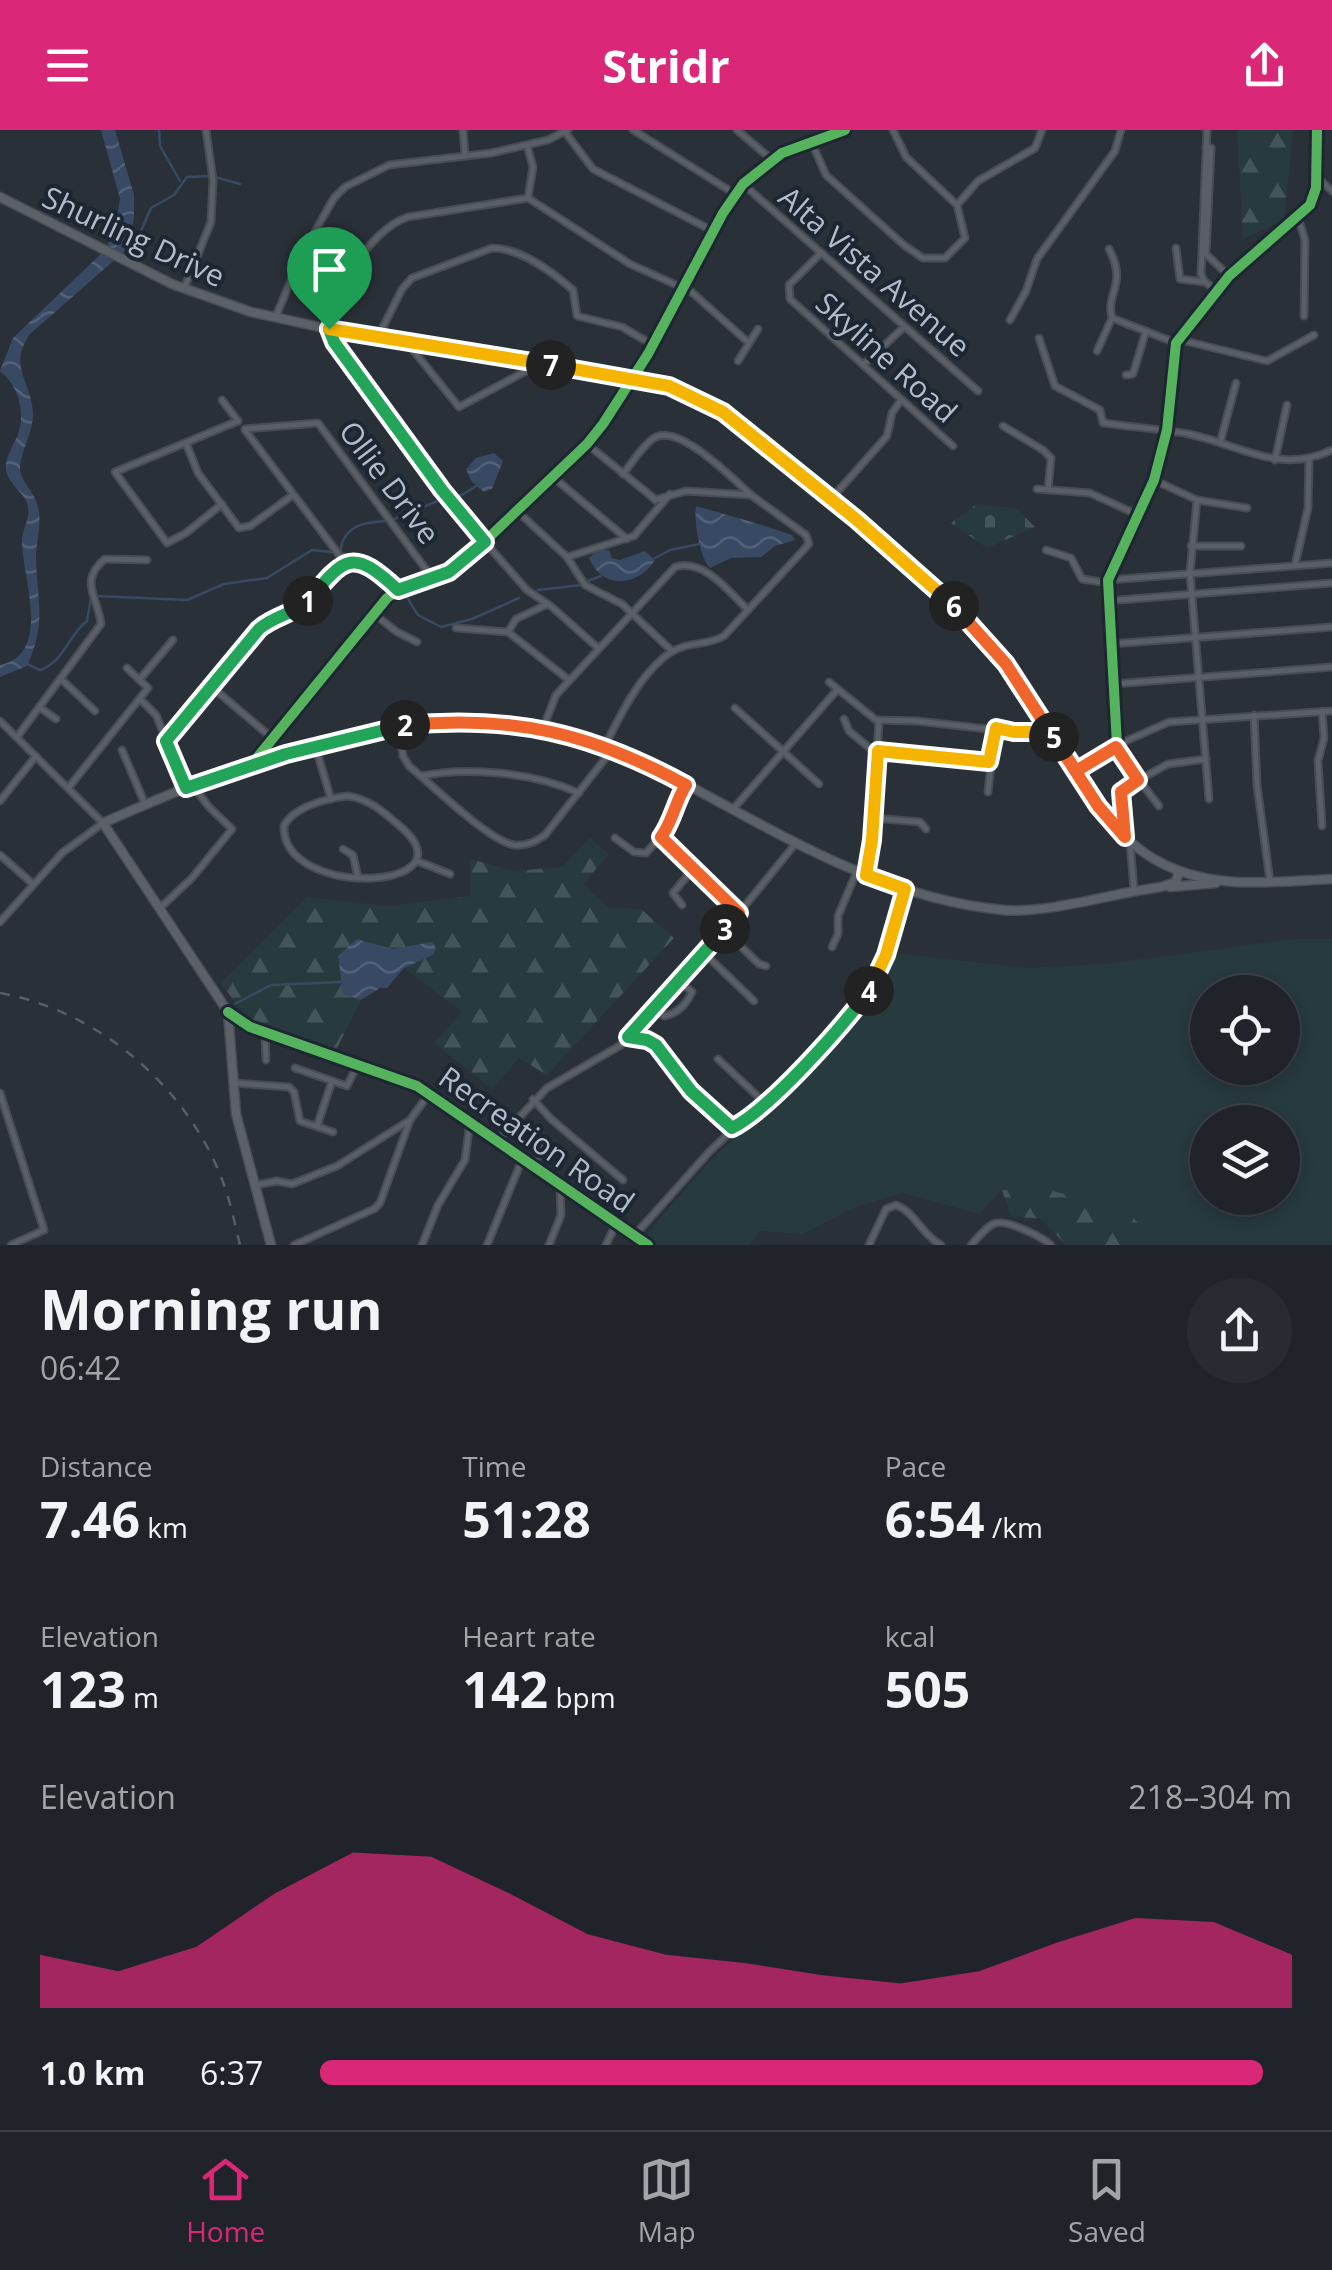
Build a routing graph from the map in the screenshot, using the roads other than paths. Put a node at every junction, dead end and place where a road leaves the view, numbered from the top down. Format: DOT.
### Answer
graph roads {
  1 [pos="206,130"];
  2 [pos="463,130"];
  3 [pos="633,130"];
  4 [pos="737,130"];
  5 [pos="845,130"];
  6 [pos="893,130"];
  7 [pos="1042,130"];
  8 [pos="1121,130"];
  9 [pos="1208,130"];
  10 [pos="1318,130"];
  11 [pos="566,131"];
  12 [pos="810,142"];
  13 [pos="528,145"];
  14 [pos="1206,147"];
  15 [pos="465,155"];
  16 [pos="771,159"];
  17 [pos="1316,176"];
  18 [pos="744,184"];
  19 [pos="1332,191"];
  20 [pos="735,194"];
  21 [pos="0,197"];
  22 [pos="528,198"];
  23 [pos="956,205"];
  24 [pos="1298,217"];
  25 [pos="714,231"];
  26 [pos="1176,248"];
  27 [pos="1108,249"];
  28 [pos="820,254"];
  29 [pos="1229,276"];
  30 [pos="1180,279"];
  31 [pos="1205,282"];
  32 [pos="1177,287"];
  33 [pos="685,288"];
  34 [pos="184,289"];
  35 [pos="1217,290"];
  36 [pos="1304,316"];
  37 [pos="1112,318"];
  38 [pos="276,319"];
  39 [pos="1010,320"];
  40 [pos="904,327"];
  41 [pos="329,329"];
  42 [pos="758,329"];
  43 [pos="1146,330"];
  44 [pos="1314,335"];
  45 [pos="378,337"];
  46 [pos="1039,338"];
  47 [pos="406,341"];
  48 [pos="1178,341"];
  49 [pos="749,343"];
  50 [pos="653,345"];
  51 [pos="1098,351"];
  52 [pos="738,361"];
  53 [pos="539,363"];
  54 [pos="863,365"];
  55 [pos="1126,375"];
  56 [pos="632,378"];
  57 [pos="1236,383"];
  58 [pos="978,391"];
  59 [pos="222,400"];
  60 [pos="900,400"];
  61 [pos="1288,405"];
  62 [pos="238,422"];
  63 [pos="1002,426"];
  64 [pos="244,429"];
  65 [pos="1167,430"];
  66 [pos="186,443"];
  67 [pos="587,444"];
  68 [pos="1220,444"];
  69 [pos="954,446"];
  70 [pos="1332,450"];
  71 [pos="1309,459"];
  72 [pos="1275,460"];
  73 [pos="623,474"];
  74 [pos="553,477"];
  75 [pos="730,478"];
  76 [pos="1154,480"];
  77 [pos="1037,489"];
  78 [pos="1048,490"];
  79 [pos="725,493"];
  80 [pos="293,495"];
  81 [pos="751,495"];
  82 [pos="831,499"];
  83 [pos="1197,500"];
  84 [pos="659,503"];
  85 [pos="222,504"];
  86 [pos="1246,508"];
  87 [pos="517,511"];
  88 [pos="1138,515"];
  89 [pos="627,540"];
  90 [pos="485,542"];
  91 [pos="1191,546"];
  92 [pos="1241,546"];
  93 [pos="1046,550"];
  94 [pos="567,557"];
  95 [pos="148,560"];
  96 [pos="1332,563"];
  97 [pos="346,564"];
  98 [pos="1296,565"];
  99 [pos="1190,573"];
  100 [pos="433,579"];
  101 [pos="1108,582"];
  102 [pos="1332,583"];
  103 [pos="398,590"];
  104 [pos="1194,594"];
  105 [pos="1107,601"];
  106 [pos="548,604"];
  107 [pos="748,610"];
  108 [pos="631,612"];
  109 [pos="374,614"];
  110 [pos="1332,626"];
  111 [pos="456,628"];
  112 [pos="508,632"];
  113 [pos="1196,637"];
  114 [pos="173,640"];
  115 [pos="418,642"];
  116 [pos="1110,644"];
  117 [pos="598,648"];
  118 [pos="673,651"];
  119 [pos="1332,667"];
  120 [pos="127,668"];
  121 [pos="1200,678"];
  122 [pos="61,679"];
  123 [pos="140,679"];
  124 [pos="569,680"];
  125 [pos="829,682"];
  126 [pos="1113,684"];
  127 [pos="212,687"];
  128 [pos="836,690"];
  129 [pos="140,699"];
  130 [pos="39,707"];
  131 [pos="735,708"];
  132 [pos="95,710"];
  133 [pos="1332,711"];
  134 [pos="1322,712"];
  135 [pos="1254,716"];
  136 [pos="56,719"];
  137 [pos="844,719"];
  138 [pos="1203,719"];
  139 [pos="879,720"];
  140 [pos="0,721"];
  141 [pos="400,725"];
  142 [pos="543,728"];
  143 [pos="996,728"];
  144 [pos="1050,732"];
  145 [pos="17,737"];
  146 [pos="272,738"];
  147 [pos="166,741"];
  148 [pos="315,746"];
  149 [pos="1117,746"];
  150 [pos="609,747"];
  151 [pos="122,750"];
  152 [pos="782,752"];
  153 [pos="878,753"];
  154 [pos="36,756"];
  155 [pos="1206,759"];
  156 [pos="989,762"];
  157 [pos="252,764"];
  158 [pos="1128,766"];
  159 [pos="1076,771"];
  160 [pos="421,776"];
  161 [pos="1138,780"];
  162 [pos="818,784"];
  163 [pos="686,785"];
  164 [pos="189,787"];
  165 [pos="1126,787"];
  166 [pos="69,788"];
  167 [pos="988,792"];
  168 [pos="579,793"];
  169 [pos="332,799"];
  170 [pos="1209,799"];
  171 [pos="0,800"];
  172 [pos="144,804"];
  173 [pos="1159,806"];
  174 [pos="732,811"];
  175 [pos="874,818"];
  176 [pos="103,823"];
  177 [pos="1322,826"];
  178 [pos="926,829"];
  179 [pos="661,837"];
  180 [pos="614,838"];
  181 [pos="1128,840"];
  182 [pos="796,843"];
  183 [pos="343,849"];
  184 [pos="0,855"];
  185 [pos="417,861"];
  186 [pos="693,869"];
  187 [pos="1180,871"];
  188 [pos="862,873"];
  189 [pos="450,874"];
  190 [pos="358,878"];
  191 [pos="1332,879"];
  192 [pos="1222,882"];
  193 [pos="1270,882"];
  194 [pos="33,884"];
  195 [pos="1163,886"];
  196 [pos="905,889"];
  197 [pos="1134,890"];
  198 [pos="682,904"];
  199 [pos="160,908"];
  200 [pos="739,913"];
  201 [pos="0,922"];
  202 [pos="724,930"];
  203 [pos="832,946"];
  204 [pos="704,952"];
  205 [pos="766,966"];
  206 [pos="679,980"];
  207 [pos="754,1001"];
  208 [pos="654,1008"];
  209 [pos="228,1012"];
  210 [pos="265,1032"];
  211 [pos="628,1037"];
  212 [pos="266,1060"];
  213 [pos="718,1060"];
  214 [pos="358,1064"];
  215 [pos="294,1068"];
  216 [pos="332,1081"];
  217 [pos="234,1084"];
  218 [pos="0,1093"];
  219 [pos="429,1094"];
  220 [pos="534,1098"];
  221 [pos="764,1103"];
  222 [pos="410,1120"];
  223 [pos="470,1122"];
  224 [pos="317,1126"];
  225 [pos="732,1128"];
  226 [pos="333,1132"];
  227 [pos="533,1132"];
  228 [pos="497,1141"];
  229 [pos="523,1159"];
  230 [pos="532,1165"];
  231 [pos="623,1180"];
  232 [pos="560,1184"];
  233 [pos="256,1186"];
  234 [pos="616,1224"];
  235 [pos="634,1236"];
  236 [pos="12,1245"];
  237 [pos="271,1245"];
  238 [pos="294,1245"];
  239 [pos="422,1245"];
  240 [pos="487,1245"];
  241 [pos="549,1245"];
  242 [pos="606,1245"];
  243 [pos="648,1245"];
  244 [pos="869,1245"];
  245 [pos="941,1245"];
  246 [pos="970,1245"];
  247 [pos="1051,1245"];
  1 -- 34 [label="street"];
  2 -- 15 [label="street"];
  3 -- 20 [label="street"];
  4 -- 16 [label="street"];
  5 -- 12 [label="street"];
  6 -- 23 [label="street"];
  7 -- 23 [label="street"];
  8 -- 39 [label="street"];
  9 -- 14 [label="street"];
  10 -- 17 [label="street"];
  11 -- 13 [label="street"];
  11 -- 25 [label="street"];
  12 -- 16 [label="street"];
  12 -- 23 [label="street"];
  13 -- 15 [label="street"];
  13 -- 22 [label="street"];
  14 -- 29 [label="street"];
  14 -- 31 [label="street"];
  15 -- 38 [label="street"];
  16 -- 18 [label="street"];
  17 -- 19 [label="street"];
  17 -- 24 [label="street"];
  18 -- 20 [label="street"];
  18 -- 28 [label="street, Alta Vista Avenue"];
  20 -- 25 [label="street"];
  21 -- 34 [label="main road, Shurling Drive"];
  22 -- 33 [label="street"];
  22 -- 41 [label="street"];
  24 -- 29 [label="street"];
  24 -- 36 [label="street"];
  25 -- 33 [label="street"];
  26 -- 30 [label="street"];
  27 -- 37 [label="street"];
  28 -- 40 [label="street, Alta Vista Avenue"];
  28 -- 54 [label="street, Skyline Road"];
  29 -- 35 [label="street"];
  30 -- 31 [label="street"];
  30 -- 32 [label="street"];
  31 -- 35 [label="street"];
  33 -- 49 [label="street"];
  33 -- 50 [label="street"];
  34 -- 38 [label="main road, Shurling Drive"];
  35 -- 48 [label="street"];
  37 -- 43 [label="street"];
  37 -- 51 [label="street"];
  38 -- 41 [label="main road, Shurling Drive"];
  40 -- 54 [label="street"];
  40 -- 58 [label="street, Alta Vista Avenue"];
  41 -- 45 [label="main road, Shurling Drive"];
  41 -- 90 [label="street"];
  42 -- 49 [label="street"];
  43 -- 48 [label="street"];
  43 -- 55 [label="street"];
  44 -- 48 [label="street"];
  45 -- 47 [label="main road, Shurling Drive"];
  45 -- 50 [label="street"];
  46 -- 65 [label="street"];
  47 -- 53 [label="main road, Shurling Drive"];
  47 -- 53 [label="street"];
  48 -- 65 [label="street"];
  49 -- 52 [label="street"];
  50 -- 56 [label="street"];
  53 -- 56 [label="main road, Shurling Drive"];
  54 -- 60 [label="street, Skyline Road"];
  56 -- 67 [label="street"];
  56 -- 82 [label="main road, Shurling Drive"];
  57 -- 68 [label="street"];
  59 -- 62 [label="street"];
  60 -- 69 [label="street, Skyline Road"];
  60 -- 82 [label="street"];
  61 -- 72 [label="street"];
  62 -- 64 [label="street"];
  62 -- 66 [label="street"];
  63 -- 78 [label="street"];
  64 -- 80 [label="street"];
  64 -- 100 [label="street, Ollie Drive"];
  65 -- 68 [label="street"];
  65 -- 76 [label="street"];
  66 -- 85 [label="street"];
  66 -- 85 [label="street"];
  67 -- 73 [label="street"];
  67 -- 74 [label="street"];
  68 -- 72 [label="street"];
  70 -- 71 [label="street"];
  71 -- 72 [label="street"];
  71 -- 98 [label="street"];
  73 -- 75 [label="street"];
  73 -- 84 [label="street"];
  74 -- 87 [label="street"];
  74 -- 89 [label="street"];
  75 -- 79 [label="street"];
  75 -- 81 [label="street"];
  76 -- 83 [label="street"];
  76 -- 88 [label="street"];
  77 -- 78 [label="street"];
  78 -- 88 [label="street"];
  79 -- 81 [label="street"];
  79 -- 84 [label="street"];
  80 -- 85 [label="street"];
  80 -- 97 [label="street"];
  81 -- 107 [label="street"];
  82 -- 144 [label="main road, Shurling Drive"];
  83 -- 86 [label="street"];
  83 -- 91 [label="street"];
  84 -- 89 [label="street"];
  87 -- 90 [label="street"];
  87 -- 94 [label="street"];
  88 -- 101 [label="street"];
  89 -- 94 [label="street"];
  90 -- 100 [label="street"];
  90 -- 106 [label="street"];
  91 -- 92 [label="street"];
  91 -- 99 [label="street"];
  93 -- 101 [label="street"];
  94 -- 108 [label="street"];
  95 -- 122 [label="street"];
  96 -- 98 [label="street"];
  97 -- 103 [label="street"];
  97 -- 127 [label="street"];
  98 -- 99 [label="street"];
  99 -- 101 [label="street"];
  99 -- 104 [label="street"];
  100 -- 103 [label="street"];
  101 -- 105 [label="street"];
  102 -- 104 [label="street"];
  103 -- 109 [label="street"];
  104 -- 105 [label="street"];
  104 -- 113 [label="street"];
  105 -- 116 [label="street"];
  106 -- 112 [label="street"];
  106 -- 117 [label="street"];
  107 -- 108 [label="street"];
  107 -- 118 [label="street"];
  108 -- 117 [label="street"];
  108 -- 118 [label="street"];
  109 -- 115 [label="street"];
  109 -- 146 [label="street"];
  110 -- 113 [label="street"];
  111 -- 112 [label="street"];
  112 -- 124 [label="street"];
  113 -- 116 [label="street"];
  113 -- 121 [label="street"];
  114 -- 123 [label="street"];
  116 -- 126 [label="street"];
  117 -- 124 [label="street"];
  118 -- 150 [label="street"];
  119 -- 121 [label="street"];
  120 -- 123 [label="street"];
  121 -- 126 [label="street"];
  121 -- 138 [label="street"];
  122 -- 130 [label="street"];
  122 -- 132 [label="street"];
  123 -- 129 [label="street"];
  124 -- 142 [label="street"];
  125 -- 128 [label="street"];
  126 -- 149 [label="street"];
  127 -- 146 [label="street"];
  127 -- 147 [label="street"];
  128 -- 139 [label="street"];
  128 -- 152 [label="street"];
  129 -- 147 [label="street"];
  129 -- 166 [label="street"];
  130 -- 136 [label="street"];
  130 -- 145 [label="street"];
  131 -- 152 [label="street"];
  133 -- 134 [label="street"];
  134 -- 135 [label="street"];
  134 -- 177 [label="street"];
  135 -- 138 [label="street"];
  135 -- 193 [label="street"];
  137 -- 153 [label="street"];
  138 -- 149 [label="street"];
  138 -- 155 [label="street"];
  139 -- 143 [label="street"];
  139 -- 153 [label="street"];
  140 -- 145 [label="street"];
  141 -- 142 [label="main road"];
  141 -- 148 [label="main road"];
  141 -- 160 [label="street"];
  142 -- 150 [label="main road"];
  143 -- 144 [label="street"];
  143 -- 156 [label="street"];
  144 -- 159 [label="main road, Shurling Drive"];
  145 -- 154 [label="street"];
  146 -- 157 [label="street"];
  147 -- 164 [label="street"];
  148 -- 157 [label="main road"];
  148 -- 169 [label="street"];
  149 -- 158 [label="street"];
  149 -- 159 [label="street"];
  150 -- 163 [label="main road"];
  150 -- 168 [label="street"];
  151 -- 172 [label="street"];
  152 -- 162 [label="street"];
  152 -- 174 [label="street"];
  153 -- 156 [label="street"];
  153 -- 175 [label="street"];
  154 -- 166 [label="street"];
  154 -- 171 [label="street"];
  155 -- 161 [label="street"];
  155 -- 170 [label="street"];
  156 -- 167 [label="street"];
  157 -- 164 [label="main road"];
  158 -- 161 [label="street"];
  158 -- 165 [label="street"];
  159 -- 181 [label="main road, Shurling Drive"];
  160 -- 168 [label="street"];
  160 -- 168 [label="street"];
  161 -- 165 [label="street"];
  161 -- 173 [label="street"];
  163 -- 174 [label="main road"];
  163 -- 179 [label="street"];
  164 -- 172 [label="main road"];
  164 -- 199 [label="street"];
  165 -- 181 [label="street"];
  166 -- 176 [label="street"];
  169 -- 185 [label="street"];
  169 -- 190 [label="street"];
  172 -- 176 [label="main road"];
  174 -- 182 [label="main road"];
  175 -- 178 [label="street"];
  175 -- 188 [label="street"];
  176 -- 194 [label="street"];
  176 -- 199 [label="main road"];
  179 -- 180 [label="street"];
  179 -- 186 [label="street"];
  181 -- 187 [label="main road, Shurling Drive"];
  181 -- 197 [label="street"];
  182 -- 188 [label="main road"];
  182 -- 200 [label="street"];
  183 -- 190 [label="street"];
  184 -- 194 [label="street"];
  185 -- 189 [label="street"];
  185 -- 190 [label="street"];
  186 -- 198 [label="street"];
  186 -- 200 [label="street"];
  187 -- 192 [label="main road, Shurling Drive"];
  187 -- 195 [label="main road"];
  188 -- 196 [label="main road"];
  188 -- 203 [label="street"];
  191 -- 193 [label="main road"];
  192 -- 193 [label="main road"];
  192 -- 195 [label="main road"];
  194 -- 201 [label="street"];
  195 -- 197 [label="main road"];
  196 -- 197 [label="main road"];
  196 -- 221 [label="street"];
  199 -- 209 [label="main road"];
  200 -- 202 [label="street"];
  202 -- 204 [label="street"];
  202 -- 205 [label="street"];
  204 -- 206 [label="street"];
  204 -- 207 [label="street"];
  206 -- 208 [label="street"];
  206 -- 208 [label="street"];
  208 -- 211 [label="street"];
  209 -- 210 [label="street, Recreation Road"];
  209 -- 217 [label="main road"];
  210 -- 212 [label="street"];
  210 -- 214 [label="street, Recreation Road"];
  211 -- 220 [label="street"];
  211 -- 225 [label="street"];
  213 -- 221 [label="street"];
  214 -- 216 [label="street"];
  214 -- 219 [label="street, Recreation Road"];
  215 -- 216 [label="street"];
  216 -- 224 [label="street"];
  217 -- 224 [label="street"];
  217 -- 233 [label="main road"];
  218 -- 236 [label="street"];
  219 -- 222 [label="street"];
  219 -- 223 [label="street, Recreation Road"];
  220 -- 228 [label="street"];
  220 -- 231 [label="street"];
  221 -- 225 [label="street"];
  222 -- 233 [label="street"];
  222 -- 238 [label="street"];
  223 -- 228 [label="street, Recreation Road"];
  223 -- 239 [label="street"];
  224 -- 226 [label="street"];
  225 -- 235 [label="street"];
  227 -- 230 [label="street"];
  228 -- 229 [label="street, Recreation Road"];
  229 -- 230 [label="street, Recreation Road"];
  229 -- 240 [label="street"];
  230 -- 232 [label="street, Recreation Road"];
  232 -- 234 [label="street, Recreation Road"];
  232 -- 241 [label="street"];
  233 -- 237 [label="main road"];
  234 -- 235 [label="street, Recreation Road"];
  234 -- 242 [label="street"];
  235 -- 243 [label="street, Recreation Road"];
  244 -- 245 [label="street"];
  246 -- 247 [label="street"];
}
